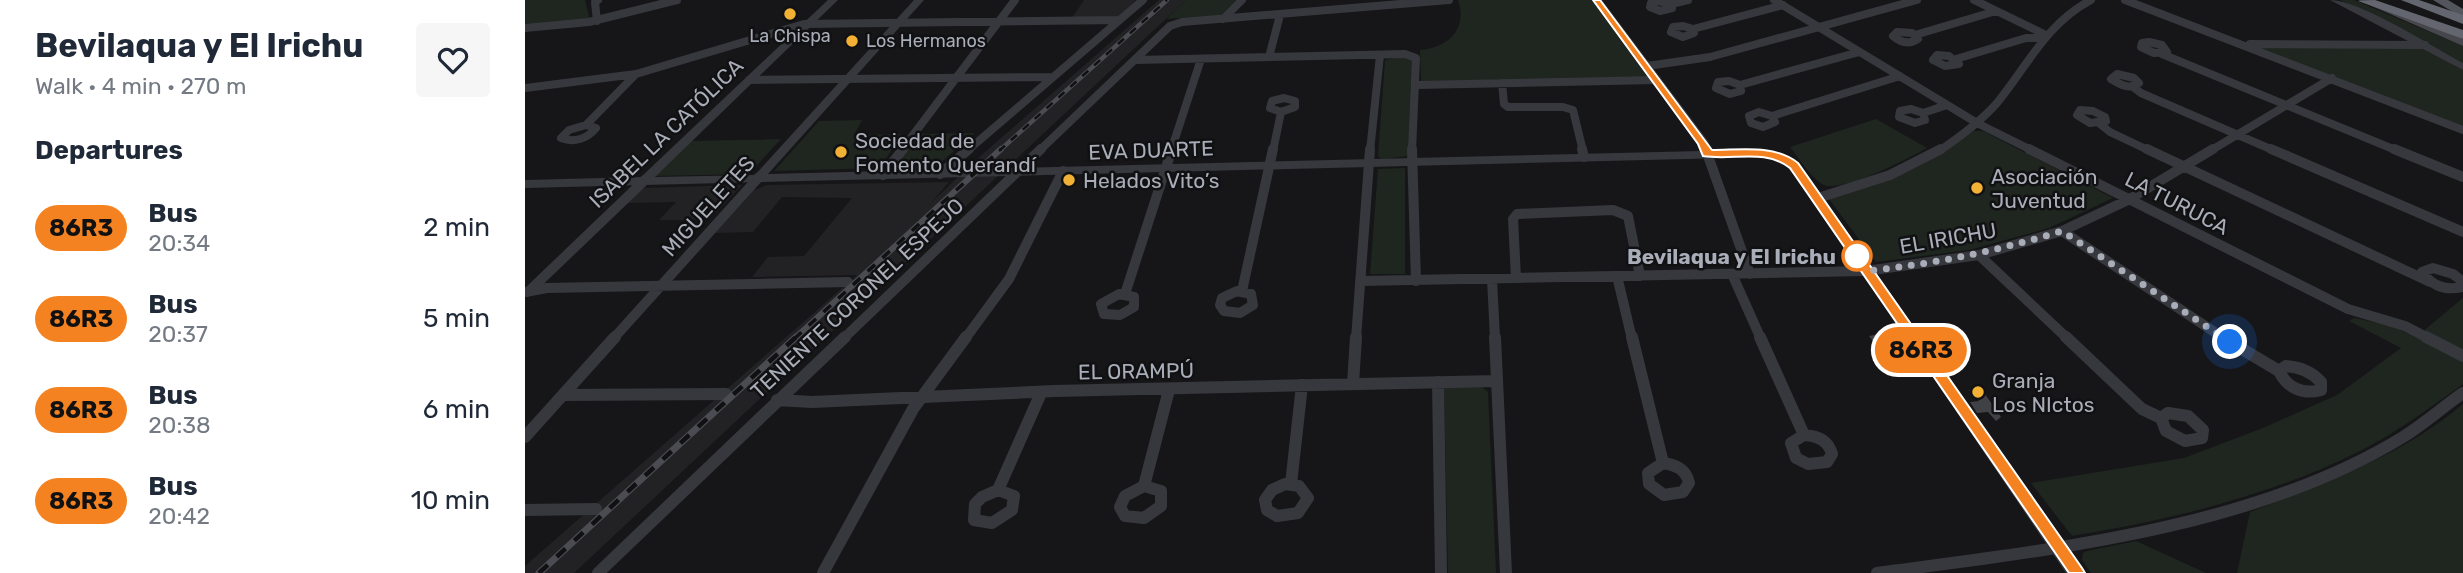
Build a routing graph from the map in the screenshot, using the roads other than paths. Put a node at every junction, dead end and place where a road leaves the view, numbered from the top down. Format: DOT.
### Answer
graph roads {
  1 [pos="598,0"];
  2 [pos="677,0"];
  3 [pos="833,0"];
  4 [pos="919,0"];
  5 [pos="1015,0"];
  6 [pos="1143,0"];
  7 [pos="1242,0"];
  8 [pos="1330,0"];
  9 [pos="1449,0"];
  10 [pos="1597,0"];
  11 [pos="1688,0"];
  12 [pos="1774,0"];
  13 [pos="1917,0"];
  14 [pos="1976,0"];
  15 [pos="2091,0"];
  16 [pos="2126,0"];
  17 [pos="2335,0"];
  18 [pos="2364,0"];
  19 [pos="2384,0"];
  20 [pos="2401,0"];
  21 [pos="2407,0"];
  22 [pos="2439,0"];
  23 [pos="1671,4"];
  24 [pos="1783,5"];
  25 [pos="1330,10"];
  26 [pos="1996,11"];
  27 [pos="2463,14"];
  28 [pos="1280,15"];
  29 [pos="1223,19"];
  30 [pos="1119,20"];
  31 [pos="597,21"];
  32 [pos="998,22"];
  33 [pos="2463,22"];
  34 [pos="898,23"];
  35 [pos="809,24"];
  36 [pos="1819,27"];
  37 [pos="525,28"];
  38 [pos="1693,29"];
  39 [pos="780,31"];
  40 [pos="2463,33"];
  41 [pos="798,34"];
  42 [pos="1915,35"];
  43 [pos="2043,36"];
  44 [pos="2463,43"];
  45 [pos="2244,44"];
  46 [pos="2425,45"];
  47 [pos="1859,51"];
  48 [pos="2162,54"];
  49 [pos="1380,55"];
  50 [pos="1269,57"];
  51 [pos="1202,58"];
  52 [pos="1956,59"];
  53 [pos="1135,60"];
  54 [pos="1647,66"];
  55 [pos="2463,67"];
  56 [pos="636,74"];
  57 [pos="1900,76"];
  58 [pos="958,77"];
  59 [pos="1053,77"];
  60 [pos="2332,78"];
  61 [pos="848,79"];
  62 [pos="749,80"];
  63 [pos="1657,80"];
  64 [pos="1502,83"];
  65 [pos="1417,85"];
  66 [pos="1740,85"];
  67 [pos="2133,87"];
  68 [pos="525,88"];
  69 [pos="1947,105"];
  70 [pos="2288,107"];
  71 [pos="1281,112"];
  72 [pos="1923,113"];
  73 [pos="1772,116"];
  74 [pos="1977,123"];
  75 [pos="2100,124"];
  76 [pos="586,125"];
  77 [pos="2463,130"];
  78 [pos="2237,135"];
  79 [pos="1707,153"];
  80 [pos="1584,157"];
  81 [pos="1412,162"];
  82 [pos="1369,163"];
  83 [pos="1267,166"];
  84 [pos="2183,166"];
  85 [pos="1167,169"];
  86 [pos="1063,171"];
  87 [pos="1018,173"];
  88 [pos="940,174"];
  89 [pos="883,175"];
  90 [pos="759,177"];
  91 [pos="2463,177"];
  92 [pos="645,180"];
  93 [pos="525,184"];
  94 [pos="1818,198"];
  95 [pos="2128,200"];
  96 [pos="2062,231"];
  97 [pos="2463,232"];
  98 [pos="1979,255"];
  99 [pos="2406,269"];
  100 [pos="2424,270"];
  101 [pos="1866,271"];
  102 [pos="1733,274"];
  103 [pos="1750,274"];
  104 [pos="1616,276"];
  105 [pos="1640,276"];
  106 [pos="1517,278"];
  107 [pos="1492,279"];
  108 [pos="1360,281"];
  109 [pos="1416,281"];
  110 [pos="848,282"];
  111 [pos="2430,282"];
  112 [pos="2463,285"];
  113 [pos="662,286"];
  114 [pos="1242,291"];
  115 [pos="526,293"];
  116 [pos="1125,294"];
  117 [pos="2463,356"];
  118 [pos="2279,371"];
  119 [pos="1496,381"];
  120 [pos="1438,382"];
  121 [pos="1353,384"];
  122 [pos="1302,385"];
  123 [pos="1169,390"];
  124 [pos="1041,393"];
  125 [pos="2463,393"];
  126 [pos="726,394"];
  127 [pos="563,395"];
  128 [pos="922,397"];
  129 [pos="777,400"];
  130 [pos="2161,418"];
  131 [pos="1804,435"];
  132 [pos="525,437"];
  133 [pos="1663,463"];
  134 [pos="1291,484"];
  135 [pos="1144,486"];
  136 [pos="998,490"];
  137 [pos="596,509"];
  138 [pos="525,510"];
  139 [pos="2058,547"];
  140 [pos="1922,570"];
  141 [pos="598,573"];
  142 [pos="823,573"];
  143 [pos="1441,573"];
  144 [pos="1506,573"];
  145 [pos="1877,573"];
  146 [pos="2076,573"];
  1 -- 31 [label="street"];
  2 -- 31 [label="street"];
  3 -- 35 [label="street, ISABEL LA CATÓLICA"];
  4 -- 34 [label="street, MIGUELETES"];
  5 -- 32 [label="street"];
  6 -- 30 [label="street"];
  7 -- 29 [label="street"];
  8 -- 25 [label="street"];
  9 -- 25 [label="street"];
  10 -- 54 [label="street"];
  11 -- 23 [label="street"];
  12 -- 24 [label="street, LA TURUCA"];
  13 -- 36 [label="street"];
  14 -- 26 [label="street"];
  15 -- 43 [label="street"];
  16 -- 45 [label="street"];
  17 -- 46 [label="street"];
  18 -- 40 [label="highway"];
  18 -- 44 [label="main road"];
  19 -- 40 [label="highway"];
  20 -- 33 [label="highway"];
  21 -- 33 [label="highway"];
  22 -- 27 [label="main road"];
  24 -- 36 [label="street, LA TURUCA"];
  24 -- 38 [label="street"];
  25 -- 28 [label="street"];
  26 -- 42 [label="street"];
  26 -- 43 [label="street"];
  28 -- 29 [label="street"];
  28 -- 50 [label="street"];
  29 -- 53 [label="street, TENIENTE CORONEL ESPEJO"];
  30 -- 32 [label="street"];
  30 -- 59 [label="street"];
  31 -- 37 [label="street"];
  32 -- 34 [label="street"];
  32 -- 58 [label="street"];
  34 -- 35 [label="street"];
  34 -- 61 [label="street, MIGUELETES"];
  35 -- 39 [label="street"];
  35 -- 41 [label="street, ISABEL LA CATÓLICA"];
  36 -- 47 [label="street, LA TURUCA"];
  36 -- 54 [label="street"];
  39 -- 41 [label="street"];
  39 -- 56 [label="street"];
  41 -- 62 [label="street, ISABEL LA CATÓLICA"];
  43 -- 52 [label="street"];
  43 -- 74 [label="street"];
  45 -- 46 [label="street"];
  45 -- 60 [label="street"];
  46 -- 55 [label="street"];
  47 -- 57 [label="street, LA TURUCA"];
  47 -- 66 [label="street"];
  48 -- 70 [label="street"];
  49 -- 50 [label="street"];
  49 -- 65 [label="street"];
  49 -- 82 [label="street"];
  50 -- 51 [label="street"];
  51 -- 53 [label="street"];
  51 -- 85 [label="street"];
  53 -- 87 [label="street, TENIENTE CORONEL ESPEJO"];
  54 -- 63 [label="street"];
  56 -- 68 [label="street"];
  56 -- 76 [label="street"];
  57 -- 69 [label="street, LA TURUCA"];
  57 -- 73 [label="street"];
  58 -- 59 [label="street"];
  58 -- 61 [label="street"];
  58 -- 89 [label="street"];
  59 -- 88 [label="street"];
  60 -- 70 [label="street, EL IRICHU"];
  60 -- 77 [label="street"];
  61 -- 62 [label="street"];
  61 -- 90 [label="street, MIGUELETES"];
  62 -- 92 [label="street, ISABEL LA CATÓLICA"];
  63 -- 64 [label="street"];
  63 -- 79 [label="street"];
  64 -- 65 [label="street"];
  64 -- 80 [label="street"];
  65 -- 81 [label="street"];
  67 -- 78 [label="street"];
  69 -- 72 [label="street"];
  69 -- 74 [label="street, LA TURUCA"];
  70 -- 78 [label="street, EL IRICHU"];
  70 -- 91 [label="street"];
  71 -- 83 [label="street"];
  74 -- 94 [label="street"];
  74 -- 95 [label="street, LA TURUCA"];
  75 -- 84 [label="street"];
  78 -- 84 [label="street, EL IRICHU"];
  78 -- 97 [label="street"];
  79 -- 80 [label="street, EVA DUARTE"];
  79 -- 94 [label="street, EVA DUARTE"];
  79 -- 103 [label="street"];
  80 -- 81 [label="street, EVA DUARTE"];
  81 -- 82 [label="street, EVA DUARTE"];
  81 -- 109 [label="street"];
  82 -- 83 [label="street, EVA DUARTE"];
  82 -- 108 [label="street"];
  83 -- 85 [label="street, EVA DUARTE"];
  83 -- 114 [label="street"];
  84 -- 95 [label="street, EL IRICHU"];
  84 -- 99 [label="street"];
  85 -- 86 [label="street, EVA DUARTE"];
  85 -- 116 [label="street"];
  86 -- 87 [label="street, EVA DUARTE"];
  86 -- 128 [label="street"];
  87 -- 88 [label="street, EVA DUARTE"];
  87 -- 129 [label="street, TENIENTE CORONEL ESPEJO"];
  88 -- 89 [label="street, EVA DUARTE"];
  89 -- 90 [label="street, EVA DUARTE"];
  90 -- 92 [label="street, EVA DUARTE"];
  90 -- 113 [label="street, MIGUELETES"];
  92 -- 93 [label="street, EVA DUARTE"];
  92 -- 115 [label="street, ISABEL LA CATÓLICA"];
  94 -- 101 [label="street"];
  95 -- 96 [label="street, EL IRICHU"];
  95 -- 117 [label="street, LA TURUCA"];
  96 -- 98 [label="street, EL IRICHU"];
  96 -- 118 [label="street"];
  98 -- 101 [label="street, EL IRICHU"];
  98 -- 130 [label="street"];
  99 -- 100 [label="street"];
  99 -- 111 [label="street"];
  100 -- 111 [label="street"];
  100 -- 112 [label="street"];
  101 -- 103 [label="street, EL IRICHU"];
  101 -- 139 [label="street"];
  102 -- 103 [label="street, EL IRICHU"];
  102 -- 105 [label="street, EL IRICHU"];
  102 -- 131 [label="street"];
  104 -- 105 [label="street, EL IRICHU"];
  104 -- 106 [label="street, EL IRICHU"];
  104 -- 133 [label="street"];
  105 -- 106 [label="street"];
  106 -- 107 [label="street, EL IRICHU"];
  107 -- 109 [label="street, EL IRICHU"];
  107 -- 119 [label="street"];
  108 -- 109 [label="street, EL IRICHU"];
  108 -- 121 [label="street"];
  110 -- 113 [label="street"];
  111 -- 112 [label="street"];
  113 -- 115 [label="street"];
  113 -- 127 [label="street, MIGUELETES"];
  119 -- 120 [label="street, EL ORAMPÚ"];
  119 -- 144 [label="street"];
  120 -- 121 [label="street, EL ORAMPÚ"];
  120 -- 143 [label="street"];
  121 -- 122 [label="street, EL ORAMPÚ"];
  122 -- 123 [label="street, EL ORAMPÚ"];
  122 -- 134 [label="street"];
  123 -- 124 [label="street, EL ORAMPÚ"];
  123 -- 135 [label="street"];
  124 -- 128 [label="street, EL ORAMPÚ"];
  124 -- 136 [label="street"];
  125 -- 139 [label="street"];
  126 -- 127 [label="street"];
  127 -- 132 [label="street, MIGUELETES"];
  128 -- 129 [label="street, EL ORAMPÚ"];
  128 -- 142 [label="street"];
  129 -- 141 [label="street, TENIENTE CORONEL ESPEJO"];
  137 -- 138 [label="street"];
  139 -- 140 [label="street"];
  139 -- 146 [label="street"];
  140 -- 145 [label="street"];
}
